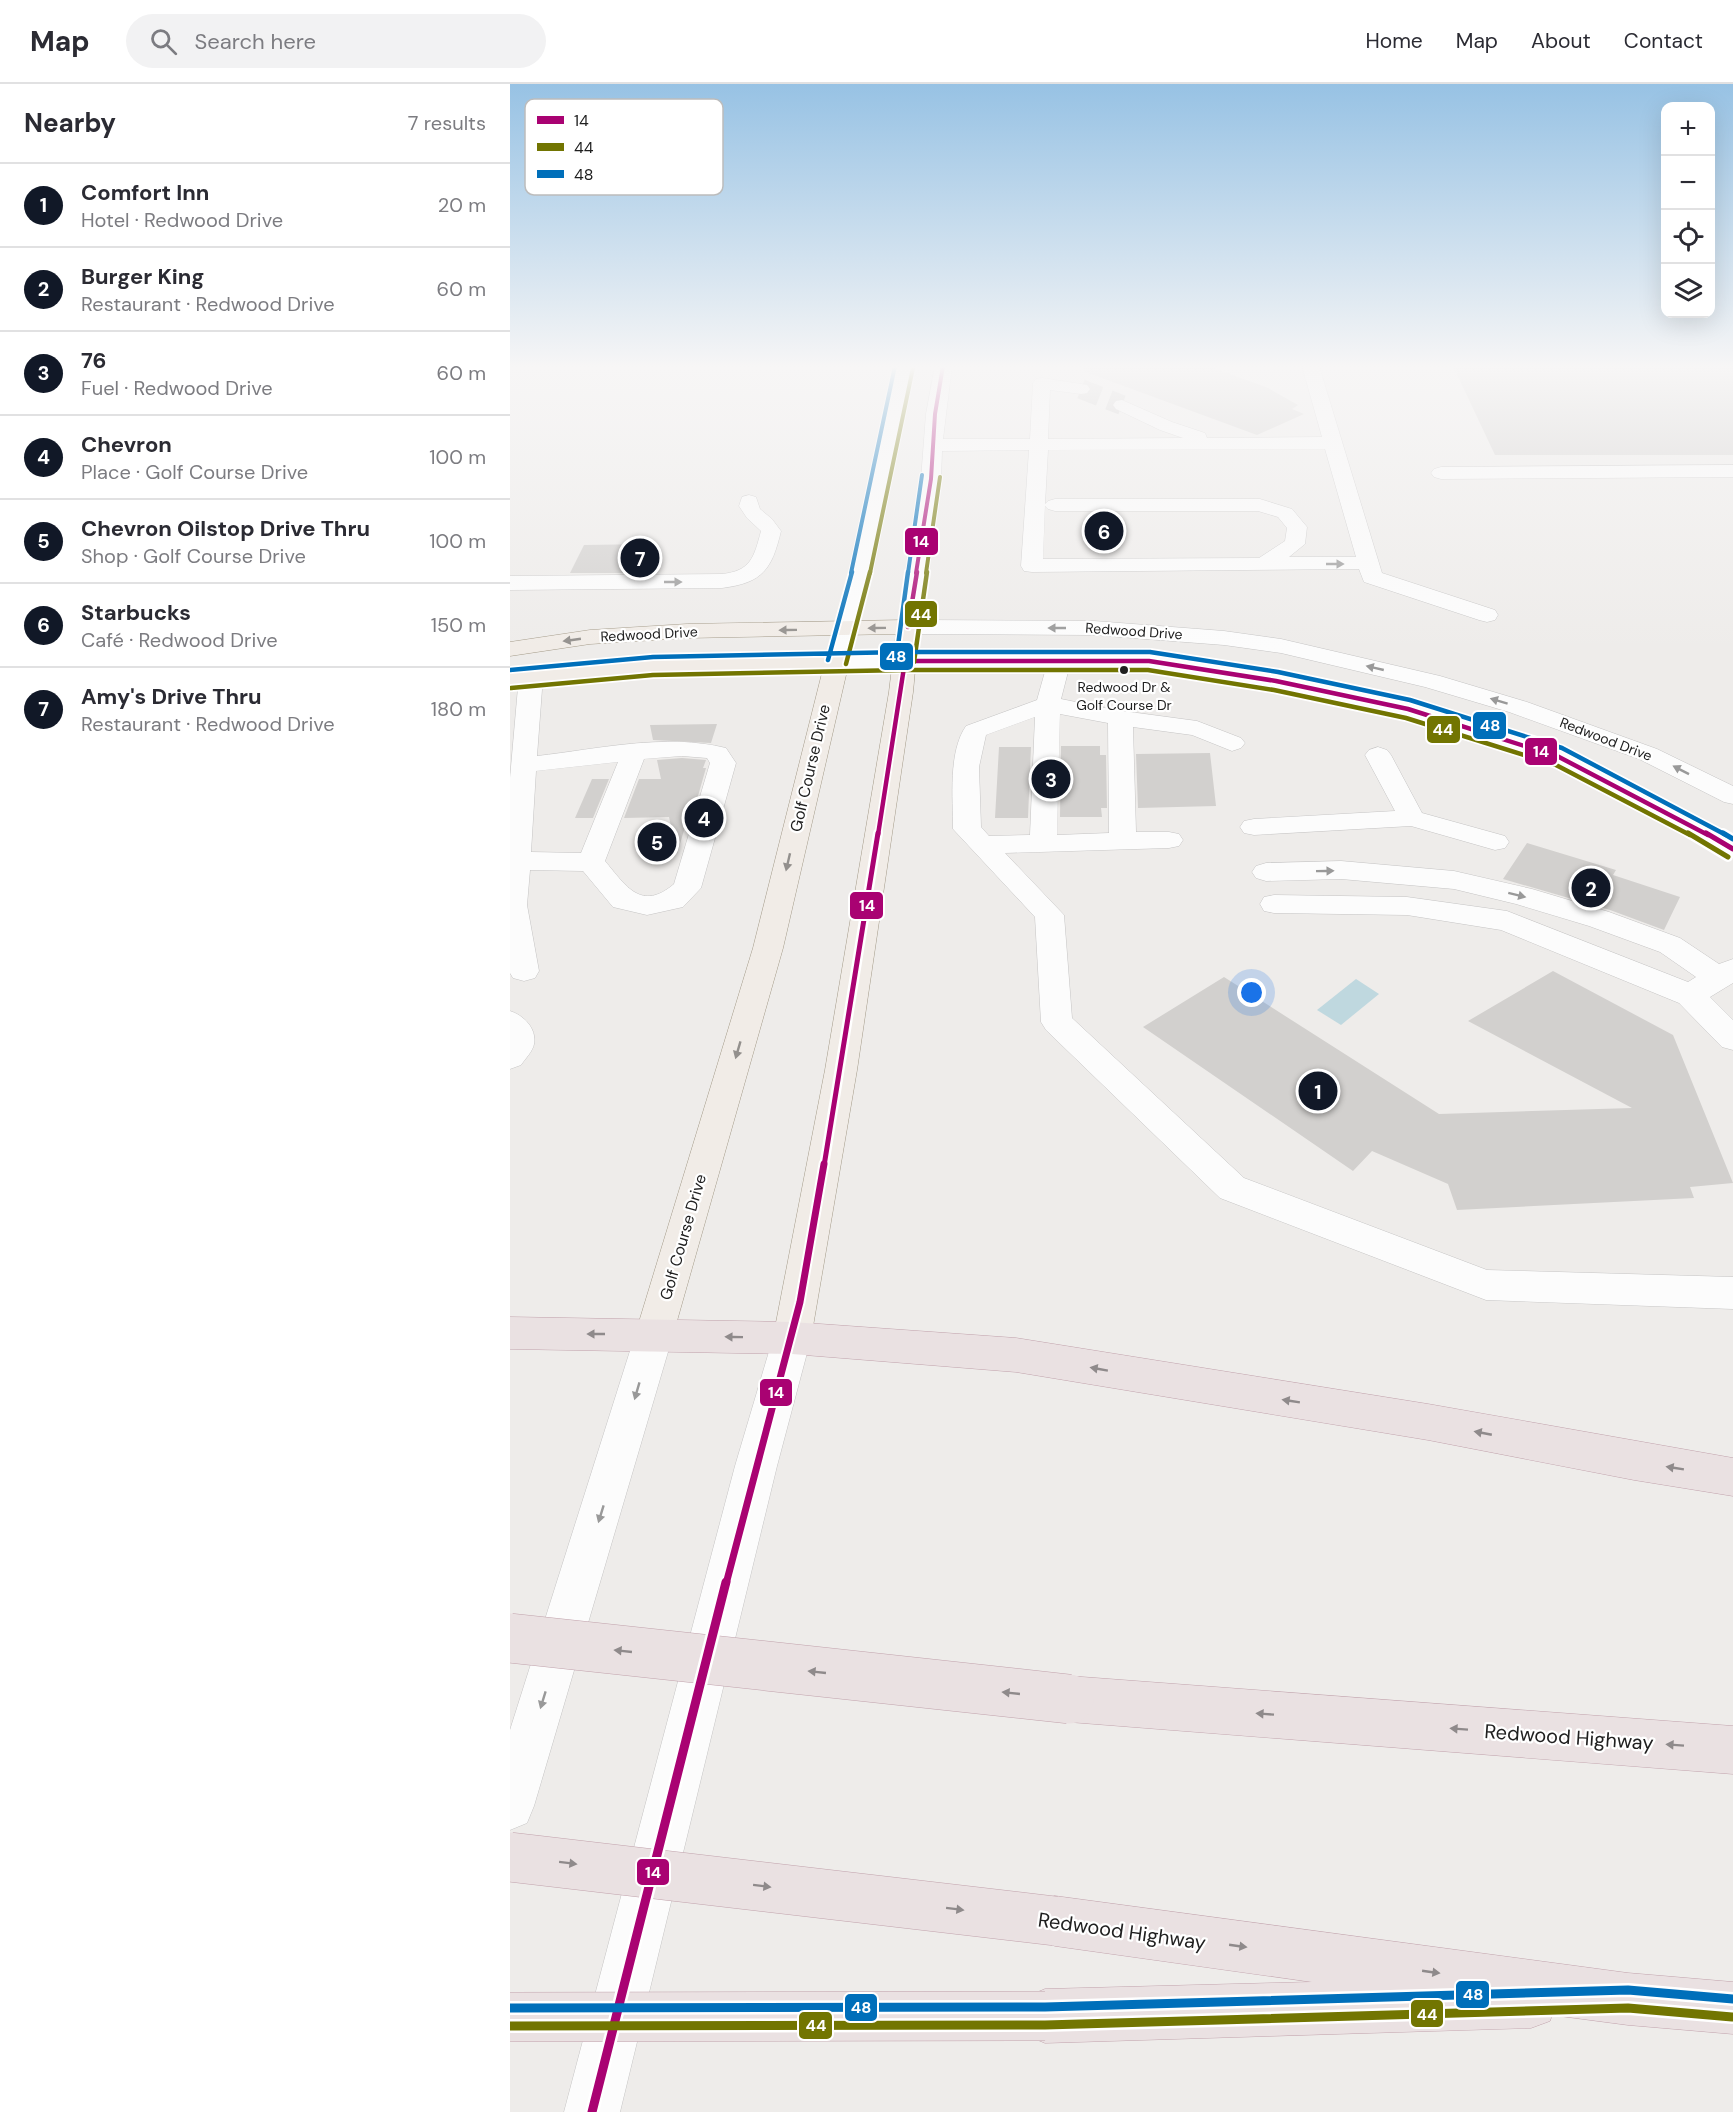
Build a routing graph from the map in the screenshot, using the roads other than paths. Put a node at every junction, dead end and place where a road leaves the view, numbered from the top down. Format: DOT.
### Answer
graph roads {
  1 [pos="885,461"];
  2 [pos="932,461"];
  3 [pos="1038,461"];
  4 [pos="1338,461"];
  5 [pos="1733,471"];
  6 [pos="1441,473"];
  7 [pos="749,501"];
  8 [pos="1055,505"];
  9 [pos="1368,563"];
  10 [pos="1264,564"];
  11 [pos="510,583"];
  12 [pos="1487,615"];
  13 [pos="908,627"];
  14 [pos="846,629"];
  15 [pos="510,649"];
  16 [pos="837,662"];
  17 [pos="905,662"];
  18 [pos="1059,662"];
  19 [pos="521,677"];
  20 [pos="1432,681"];
  21 [pos="1047,704"];
  22 [pos="1408,709"];
  23 [pos="1120,717"];
  24 [pos="1232,743"];
  25 [pos="634,753"];
  26 [pos="1378,755"];
  27 [pos="525,765"];
  28 [pos="1733,796"];
  29 [pos="1412,818"];
  30 [pos="1254,827"];
  31 [pos="1168,840"];
  32 [pos="1123,842"];
  33 [pos="1495,842"];
  34 [pos="1043,843"];
  35 [pos="982,845"];
  36 [pos="1733,849"];
  37 [pos="516,861"];
  38 [pos="591,862"];
  39 [pos="1266,872"];
  40 [pos="1274,904"];
  41 [pos="524,971"];
  42 [pos="1726,973"];
  43 [pos="1690,995"];
  44 [pos="510,1022"];
  45 [pos="1733,1039"];
  46 [pos="510,1057"];
  47 [pos="1733,1293"];
  48 [pos="510,1333"];
  49 [pos="654,1335"];
  50 [pos="792,1338"];
  51 [pos="1733,1477"];
  52 [pos="510,1638"];
  53 [pos="1733,1750"];
  54 [pos="510,1806"];
  55 [pos="510,1857"];
  56 [pos="1628,1999"];
  57 [pos="1733,2008"];
  58 [pos="510,2017"];
  59 [pos="592,2112"];
  1 -- 14 [label="street"];
  2 -- 13 [label="street"];
  3 -- 10 [label="street"];
  4 -- 9 [label="street"];
  5 -- 6 [label="street"];
  11 -- 7 [label="street, one-way"];
  8 -- 10 [label="street"];
  10 -- 9 [label="street, one-way"];
  9 -- 12 [label="street"];
  13 -- 14 [label="main road, Redwood Drive, one-way"];
  13 -- 17 [label="main road"];
  20 -- 13 [label="street, Redwood Drive, one-way"];
  14 -- 15 [label="main road, Redwood Drive, one-way"];
  14 -- 16 [label="street"];
  16 -- 17 [label="street, Redwood Drive"];
  16 -- 19 [label="main road, Redwood Drive"];
  16 -- 49 [label="main road, Golf Course Drive, one-way"];
  17 -- 18 [label="street, Redwood Drive"];
  17 -- 50 [label="main road"];
  18 -- 21 [label="street"];
  18 -- 22 [label="street, Redwood Drive"];
  19 -- 27 [label="street"];
  20 -- 22 [label="street"];
  28 -- 20 [label="street, Redwood Drive, one-way"];
  21 -- 23 [label="street"];
  21 -- 34 [label="street"];
  21 -- 35 [label="street"];
  22 -- 36 [label="street, Redwood Drive"];
  23 -- 24 [label="street"];
  23 -- 32 [label="street"];
  25 -- 27 [label="street"];
  25 -- 38 [label="street"];
  25 -- 38 [label="street"];
  26 -- 29 [label="street"];
  27 -- 37 [label="street"];
  29 -- 30 [label="street"];
  29 -- 33 [label="street"];
  31 -- 32 [label="street"];
  32 -- 34 [label="street"];
  34 -- 35 [label="street"];
  35 -- 47 [label="street"];
  37 -- 38 [label="street"];
  37 -- 41 [label="street"];
  39 -- 42 [label="street, one-way"];
  40 -- 43 [label="street"];
  42 -- 43 [label="street"];
  43 -- 45 [label="street"];
  44 -- 46 [label="street"];
  49 -- 48 [label="highway, one-way"];
  50 -- 49 [label="highway, one-way"];
  49 -- 54 [label="street, Golf Course Drive, one-way"];
  51 -- 50 [label="highway, one-way"];
  50 -- 59 [label="street"];
  53 -- 52 [label="highway, Redwood Highway, one-way, bridge"];
  55 -- 56 [label="highway, Redwood Highway, one-way, bridge"];
  56 -- 57 [label="highway, Redwood Highway"];
  56 -- 58 [label="highway, bridge"];
}
